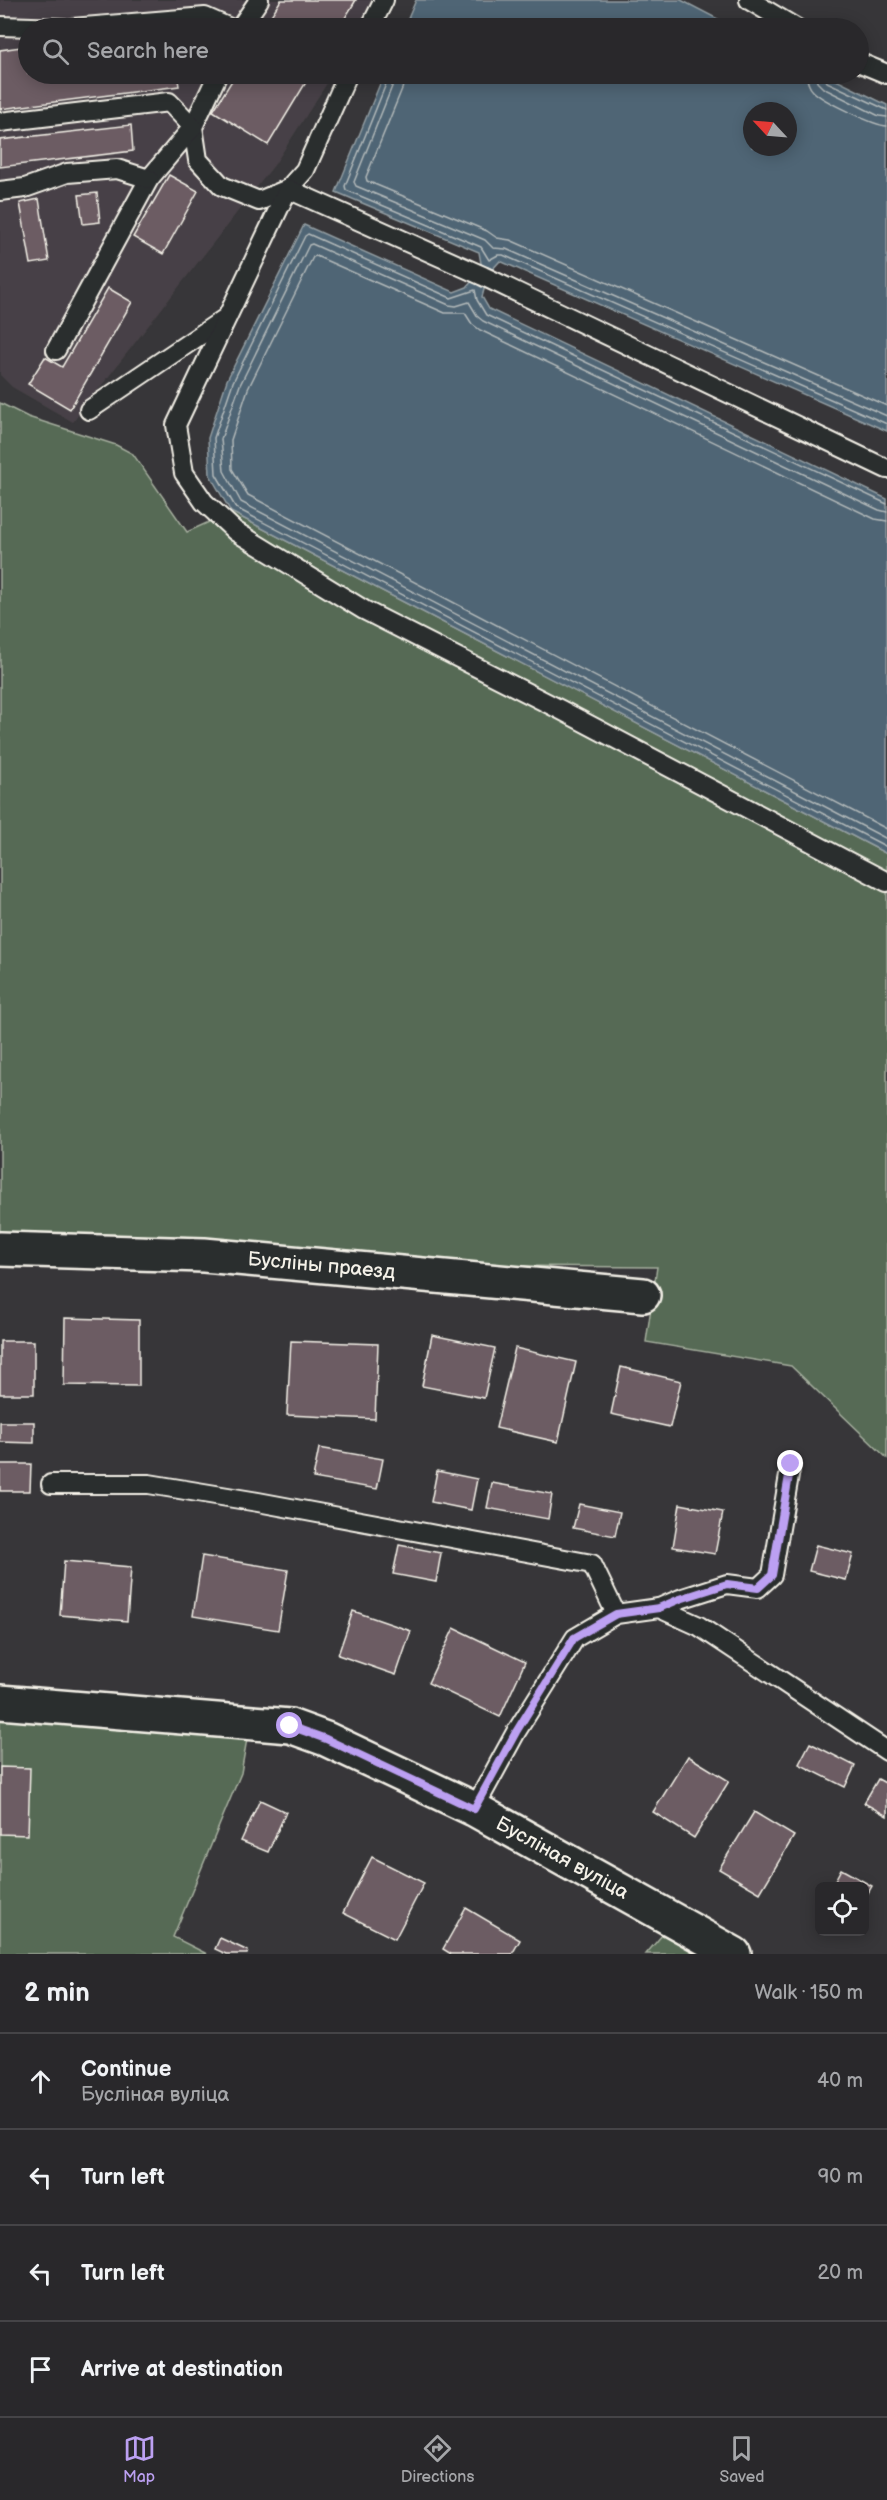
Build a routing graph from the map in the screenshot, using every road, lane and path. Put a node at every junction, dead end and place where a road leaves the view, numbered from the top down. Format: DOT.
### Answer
graph roads {
  1 [pos="259,0"];
  2 [pos="384,0"];
  3 [pos="749,0"];
  4 [pos="247,18"];
  5 [pos="375,18"];
  6 [pos="779,18"];
  7 [pos="0,26"];
  8 [pos="18,27"];
  9 [pos="869,67"];
  10 [pos="887,74"];
  11 [pos="213,84"];
  12 [pos="344,84"];
  13 [pos="0,122"];
  14 [pos="193,127"];
  15 [pos="149,179"];
  16 [pos="288,189"];
  17 [pos="0,191"];
  18 [pos="228,316"];
  19 [pos="56,350"];
  20 [pos="89,410"];
  21 [pos="887,468"];
  22 [pos="887,882"];
  23 [pos="0,1249"];
  24 [pos="643,1295"];
  25 [pos="791,1464"];
  26 [pos="51,1484"];
  27 [pos="659,1608"];
  28 [pos="616,1614"];
  29 [pos="0,1702"];
  30 [pos="887,1751"];
  31 [pos="474,1809"];
  32 [pos="734,1954"];
  1 -- 4 [label="lane"];
  2 -- 5 [label="lane"];
  3 -- 6 [label="lane"];
  7 -- 8 [label="lane"];
  9 -- 10 [label="lane"];
  11 -- 14 [label="lane"];
  12 -- 16 [label="lane"];
  13 -- 14 [label="lane"];
  14 -- 15 [label="lane"];
  14 -- 16 [label="lane"];
  15 -- 17 [label="lane"];
  15 -- 19 [label="lane"];
  16 -- 18 [label="lane"];
  16 -- 21 [label="lane"];
  18 -- 20 [label="lane"];
  18 -- 22 [label="lane"];
  23 -- 24 [label="street, Бусліны праезд"];
  25 -- 27 [label="lane"];
  26 -- 28 [label="lane"];
  27 -- 28 [label="lane"];
  27 -- 30 [label="lane"];
  28 -- 31 [label="lane"];
  29 -- 31 [label="street, Бусліная вуліца"];
  31 -- 32 [label="street, Бусліная вуліца"];
}
